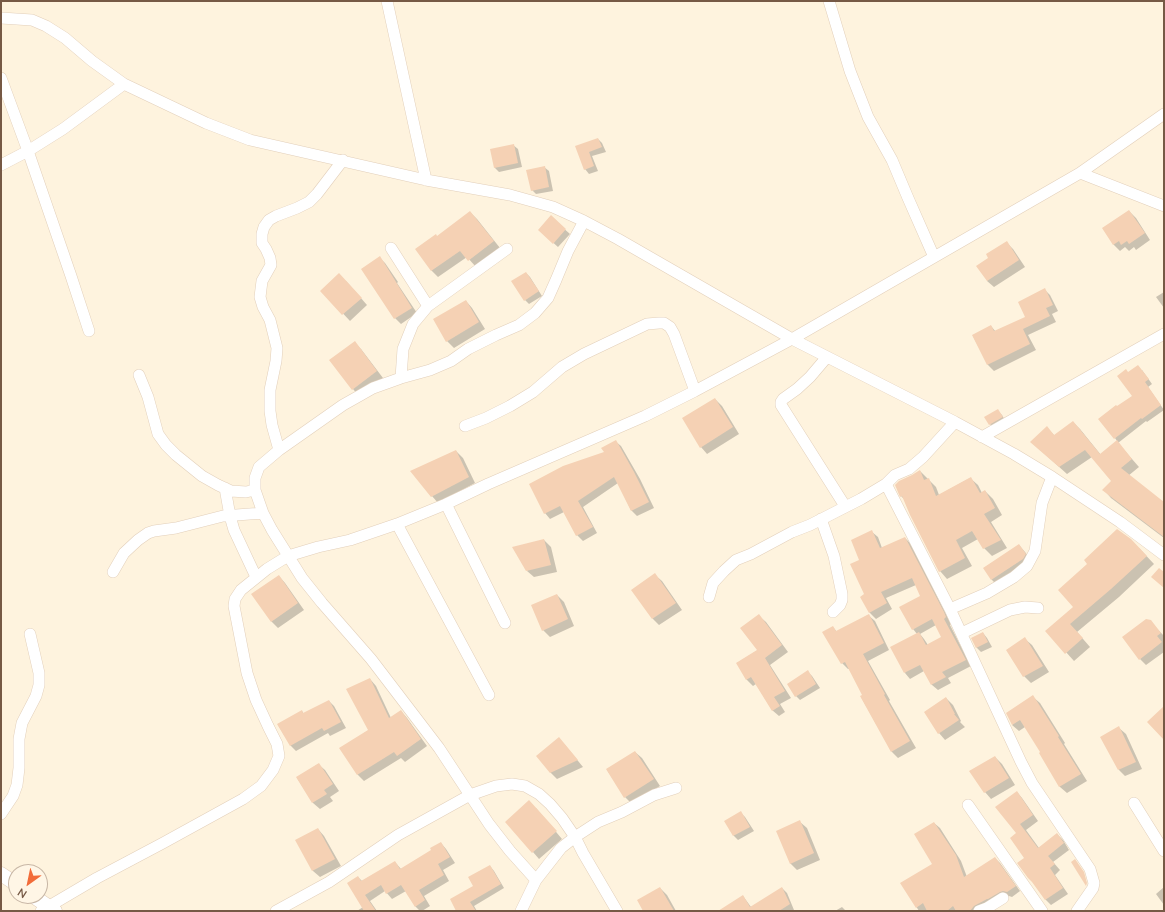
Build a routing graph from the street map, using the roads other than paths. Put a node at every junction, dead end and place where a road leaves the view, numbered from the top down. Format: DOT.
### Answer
graph roads {
  1 [pos="387,1"];
  2 [pos="829,1"];
  3 [pos="1,18"];
  4 [pos="1,78"];
  5 [pos="124,84"];
  6 [pos="1164,114"];
  7 [pos="28,151"];
  8 [pos="343,160"];
  9 [pos="1,165"];
  10 [pos="1080,173"];
  11 [pos="426,180"];
  12 [pos="1164,206"];
  13 [pos="584,221"];
  14 [pos="391,248"];
  15 [pos="507,249"];
  16 [pos="934,257"];
  17 [pos="428,306"];
  18 [pos="89,331"];
  19 [pos="1164,334"];
  20 [pos="792,339"];
  21 [pos="827,357"];
  22 [pos="139,375"];
  23 [pos="401,378"];
  24 [pos="695,392"];
  25 [pos="956,422"];
  26 [pos="465,426"];
  27 [pos="982,437"];
  28 [pos="279,450"];
  29 [pos="1052,477"];
  30 [pos="886,484"];
  31 [pos="225,488"];
  32 [pos="255,490"];
  33 [pos="446,504"];
  34 [pos="845,506"];
  35 [pos="263,513"];
  36 [pos="230,516"];
  37 [pos="821,519"];
  38 [pos="397,524"];
  39 [pos="1163,551"];
  40 [pos="288,556"];
  41 [pos="113,572"];
  42 [pos="256,577"];
  43 [pos="709,597"];
  44 [pos="1038,608"];
  45 [pos="950,609"];
  46 [pos="833,612"];
  47 [pos="505,623"];
  48 [pos="962,633"];
  49 [pos="30,634"];
  50 [pos="489,695"];
  51 [pos="676,788"];
  52 [pos="470,795"];
  53 [pos="1134,803"];
  54 [pos="968,805"];
  55 [pos="1,814"];
  56 [pos="575,837"];
  57 [pos="1164,851"];
  58 [pos="536,880"];
  59 [pos="1003,898"];
  60 [pos="48,909"];
  61 [pos="276,911"];
  62 [pos="521,911"];
  63 [pos="617,911"];
  64 [pos="979,911"];
  65 [pos="1042,911"];
  66 [pos="1077,911"];
  1 -- 11 [label="street"];
  2 -- 16 [label="street"];
  3 -- 5 [label="street"];
  4 -- 7 [label="street"];
  5 -- 7 [label="street"];
  5 -- 8 [label="street"];
  6 -- 10 [label="street"];
  7 -- 9 [label="street"];
  7 -- 18 [label="street"];
  8 -- 11 [label="street"];
  8 -- 28 [label="street"];
  10 -- 12 [label="street"];
  10 -- 16 [label="street"];
  11 -- 13 [label="street"];
  13 -- 20 [label="street"];
  13 -- 23 [label="street"];
  14 -- 17 [label="street"];
  15 -- 17 [label="street"];
  16 -- 20 [label="street"];
  17 -- 23 [label="street"];
  19 -- 27 [label="street"];
  20 -- 21 [label="street"];
  20 -- 24 [label="street"];
  21 -- 25 [label="street"];
  21 -- 34 [label="street"];
  22 -- 31 [label="street"];
  23 -- 28 [label="street"];
  24 -- 26 [label="street"];
  24 -- 33 [label="street"];
  25 -- 27 [label="street"];
  25 -- 30 [label="street"];
  27 -- 29 [label="street"];
  28 -- 32 [label="street"];
  29 -- 39 [label="street"];
  29 -- 45 [label="street"];
  30 -- 34 [label="street"];
  30 -- 45 [label="street"];
  31 -- 32 [label="street"];
  31 -- 36 [label="street"];
  32 -- 35 [label="street"];
  33 -- 38 [label="street"];
  33 -- 47 [label="street"];
  34 -- 37 [label="street"];
  35 -- 36 [label="street"];
  35 -- 40 [label="street"];
  36 -- 41 [label="street"];
  36 -- 42 [label="street"];
  37 -- 43 [label="street"];
  37 -- 46 [label="street"];
  38 -- 40 [label="street"];
  38 -- 50 [label="street"];
  40 -- 42 [label="street"];
  40 -- 52 [label="street"];
  42 -- 60 [label="street"];
  44 -- 48 [label="street"];
  45 -- 48 [label="street"];
  48 -- 66 [label="street"];
  49 -- 55 [label="street"];
  51 -- 56 [label="street"];
  52 -- 56 [label="street"];
  52 -- 58 [label="street"];
  52 -- 61 [label="street"];
  53 -- 57 [label="street"];
  54 -- 65 [label="street"];
  56 -- 58 [label="street"];
  56 -- 63 [label="street"];
  58 -- 62 [label="street"];
  59 -- 64 [label="street"];
}
